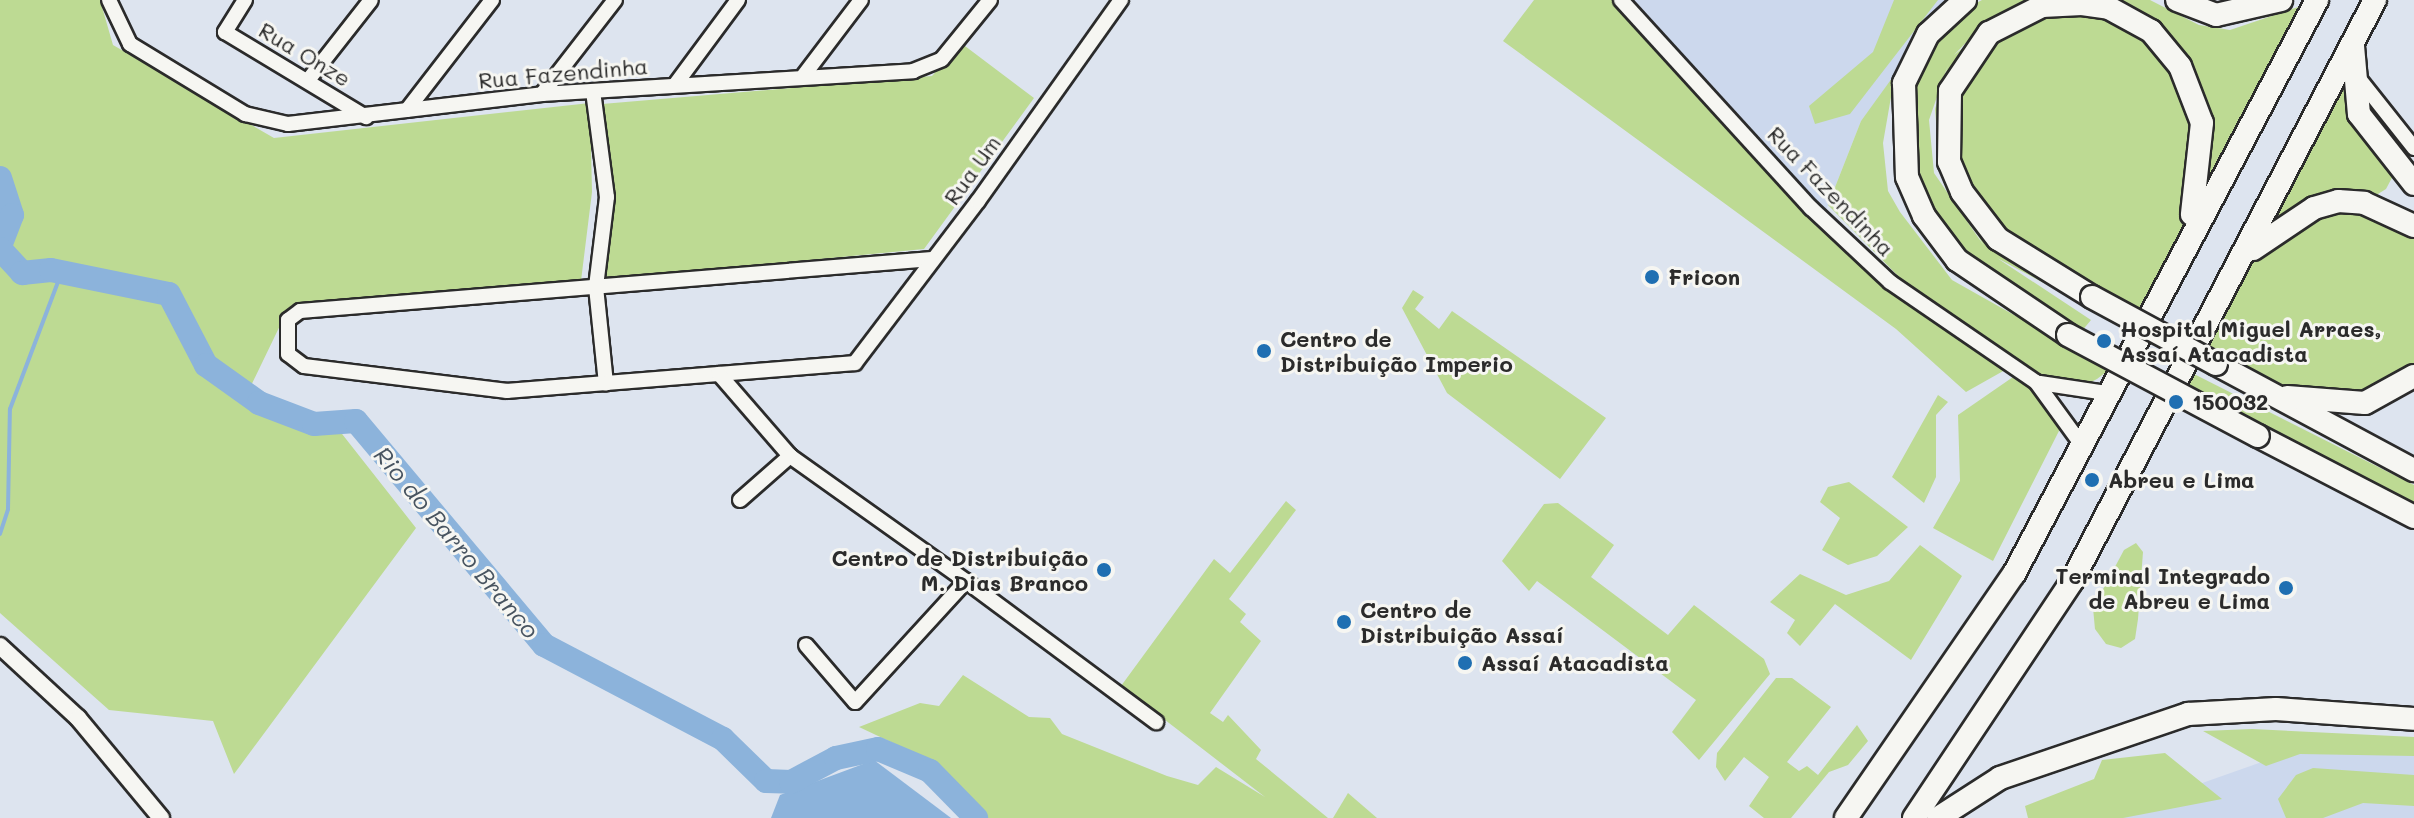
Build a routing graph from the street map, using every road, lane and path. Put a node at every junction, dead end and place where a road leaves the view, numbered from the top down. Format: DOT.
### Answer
graph roads {
  1 [pos="109,0"];
  2 [pos="245,0"];
  3 [pos="371,0"];
  4 [pos="492,0"];
  5 [pos="615,0"];
  6 [pos="738,0"];
  7 [pos="861,0"];
  8 [pos="990,0"];
  9 [pos="1121,0"];
  10 [pos="1621,0"];
  11 [pos="1965,0"];
  12 [pos="2177,0"];
  13 [pos="2281,0"];
  14 [pos="2317,0"];
  15 [pos="2375,0"];
  16 [pos="2354,38"];
  17 [pos="2351,68"];
  18 [pos="804,75"];
  19 [pos="309,79"];
  20 [pos="675,85"];
  21 [pos="593,91"];
  22 [pos="542,94"];
  23 [pos="407,110"];
  24 [pos="366,117"];
  25 [pos="2414,148"];
  26 [pos="2414,184"];
  27 [pos="2414,226"];
  28 [pos="2190,227"];
  29 [pos="932,259"];
  30 [pos="2241,262"];
  31 [pos="596,287"];
  32 [pos="719,374"];
  33 [pos="2414,376"];
  34 [pos="2036,382"];
  35 [pos="606,383"];
  36 [pos="2106,393"];
  37 [pos="2273,395"];
  38 [pos="2082,445"];
  39 [pos="790,456"];
  40 [pos="2414,470"];
  41 [pos="740,500"];
  42 [pos="2414,517"];
  43 [pos="966,581"];
  44 [pos="806,645"];
  45 [pos="0,646"];
  46 [pos="2414,719"];
  47 [pos="1156,722"];
  48 [pos="161,818"];
  49 [pos="1846,818"];
  50 [pos="1914,818"];
  51 [pos="1938,818"];
  1 -- 24 [label="street, Rua Fazendinha"];
  2 -- 19 [label="street, Rua Onze"];
  3 -- 19 [label="street"];
  4 -- 23 [label="street"];
  5 -- 22 [label="street"];
  6 -- 20 [label="street"];
  7 -- 18 [label="street"];
  8 -- 18 [label="street, Rua Fazendinha"];
  9 -- 29 [label="street, Rua Um"];
  10 -- 34 [label="street, Rua Fazendinha"];
  11 -- 42 [label="highway, bridge"];
  12 -- 13 [label="highway"];
  14 -- 28 [label="highway"];
  15 -- 16 [label="highway"];
  16 -- 17 [label="highway"];
  16 -- 30 [label="highway"];
  17 -- 25 [label="street"];
  17 -- 26 [label="highway"];
  18 -- 20 [label="street, Rua Fazendinha"];
  19 -- 24 [label="street, Rua Onze"];
  20 -- 21 [label="street, Rua Fazendinha"];
  21 -- 22 [label="street, Rua Fazendinha"];
  21 -- 31 [label="street"];
  22 -- 23 [label="street, Rua Fazendinha"];
  23 -- 24 [label="street, Rua Fazendinha"];
  27 -- 30 [label="highway"];
  28 -- 36 [label="highway"];
  28 -- 37 [label="highway, bridge"];
  29 -- 31 [label="street"];
  29 -- 32 [label="street, Rua Um"];
  30 -- 50 [label="highway"];
  31 -- 35 [label="street"];
  31 -- 35 [label="street"];
  32 -- 35 [label="street"];
  32 -- 39 [label="street"];
  33 -- 37 [label="highway"];
  34 -- 36 [label="street, Rua Fazendinha"];
  34 -- 38 [label="street, Rua Fazendinha"];
  36 -- 38 [label="highway"];
  37 -- 40 [label="highway"];
  38 -- 49 [label="highway"];
  39 -- 41 [label="street"];
  39 -- 43 [label="street"];
  43 -- 44 [label="street"];
  43 -- 47 [label="street"];
  45 -- 48 [label="street"];
  46 -- 51 [label="highway"];
}
